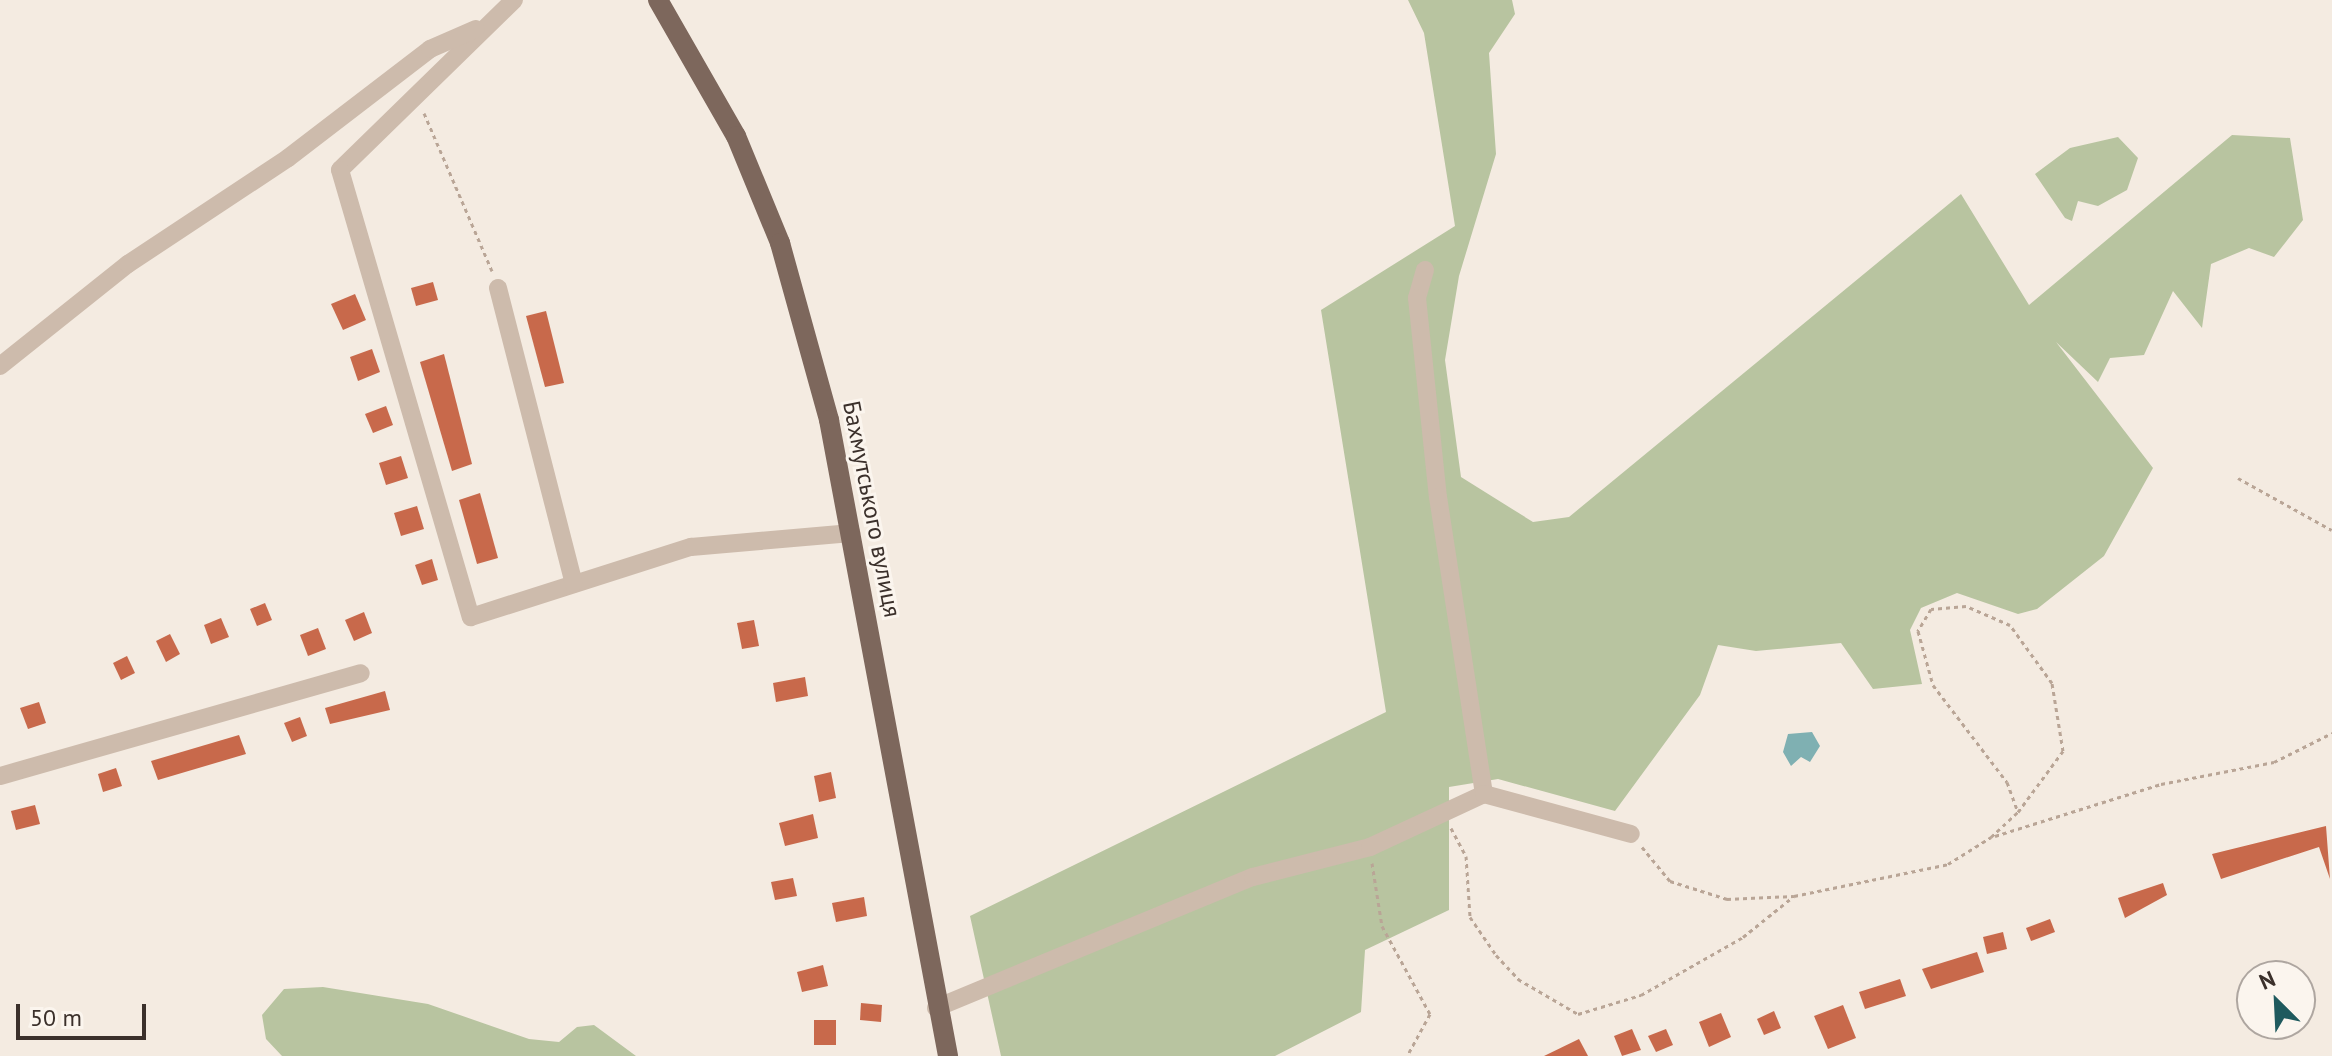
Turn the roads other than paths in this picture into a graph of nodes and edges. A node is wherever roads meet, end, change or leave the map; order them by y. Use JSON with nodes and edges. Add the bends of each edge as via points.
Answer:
{"nodes":[{"id":1,"x":514,"y":0,"type":"edge"},
{"id":2,"x":658,"y":0,"type":"edge"},
{"id":3,"x":482,"y":26,"type":"junction"},
{"id":4,"x":1425,"y":270,"type":"dead end"},
{"id":5,"x":498,"y":288,"type":"road end"},
{"id":6,"x":0,"y":366,"type":"edge"},
{"id":7,"x":851,"y":533,"type":"junction"},
{"id":8,"x":574,"y":583,"type":"junction"},
{"id":9,"x":361,"y":673,"type":"dead end"},
{"id":10,"x":0,"y":776,"type":"edge"},
{"id":11,"x":1484,"y":794,"type":"junction"},
{"id":12,"x":1631,"y":834,"type":"road end"},
{"id":13,"x":936,"y":1008,"type":"junction"},
{"id":14,"x":948,"y":1056,"type":"edge"}],
"edges":[{"from":1,"to":3,"type":"street"},
{"from":2,"to":7,"type":"main road","name":"Бахмутського вулиця","via":[[736,136],[780,243],[829,420]]},
{"from":3,"to":6,"type":"street","via":[[430,49],[288,158],[128,264]]},
{"from":3,"to":8,"type":"street","via":[[417,99],[340,170],[471,617]]},
{"from":4,"to":11,"type":"street","via":[[1417,298],[1438,497]]},
{"from":5,"to":8,"type":"street"},
{"from":7,"to":8,"type":"street","via":[[691,547]]},
{"from":7,"to":13,"type":"main road","name":"Бахмутського вулиця"},
{"from":9,"to":10,"type":"street"},
{"from":11,"to":12,"type":"street"},
{"from":11,"to":13,"type":"street","via":[[1370,847],[1253,877]]},
{"from":13,"to":14,"type":"main road","name":"Бахмутського вулиця"}]}
